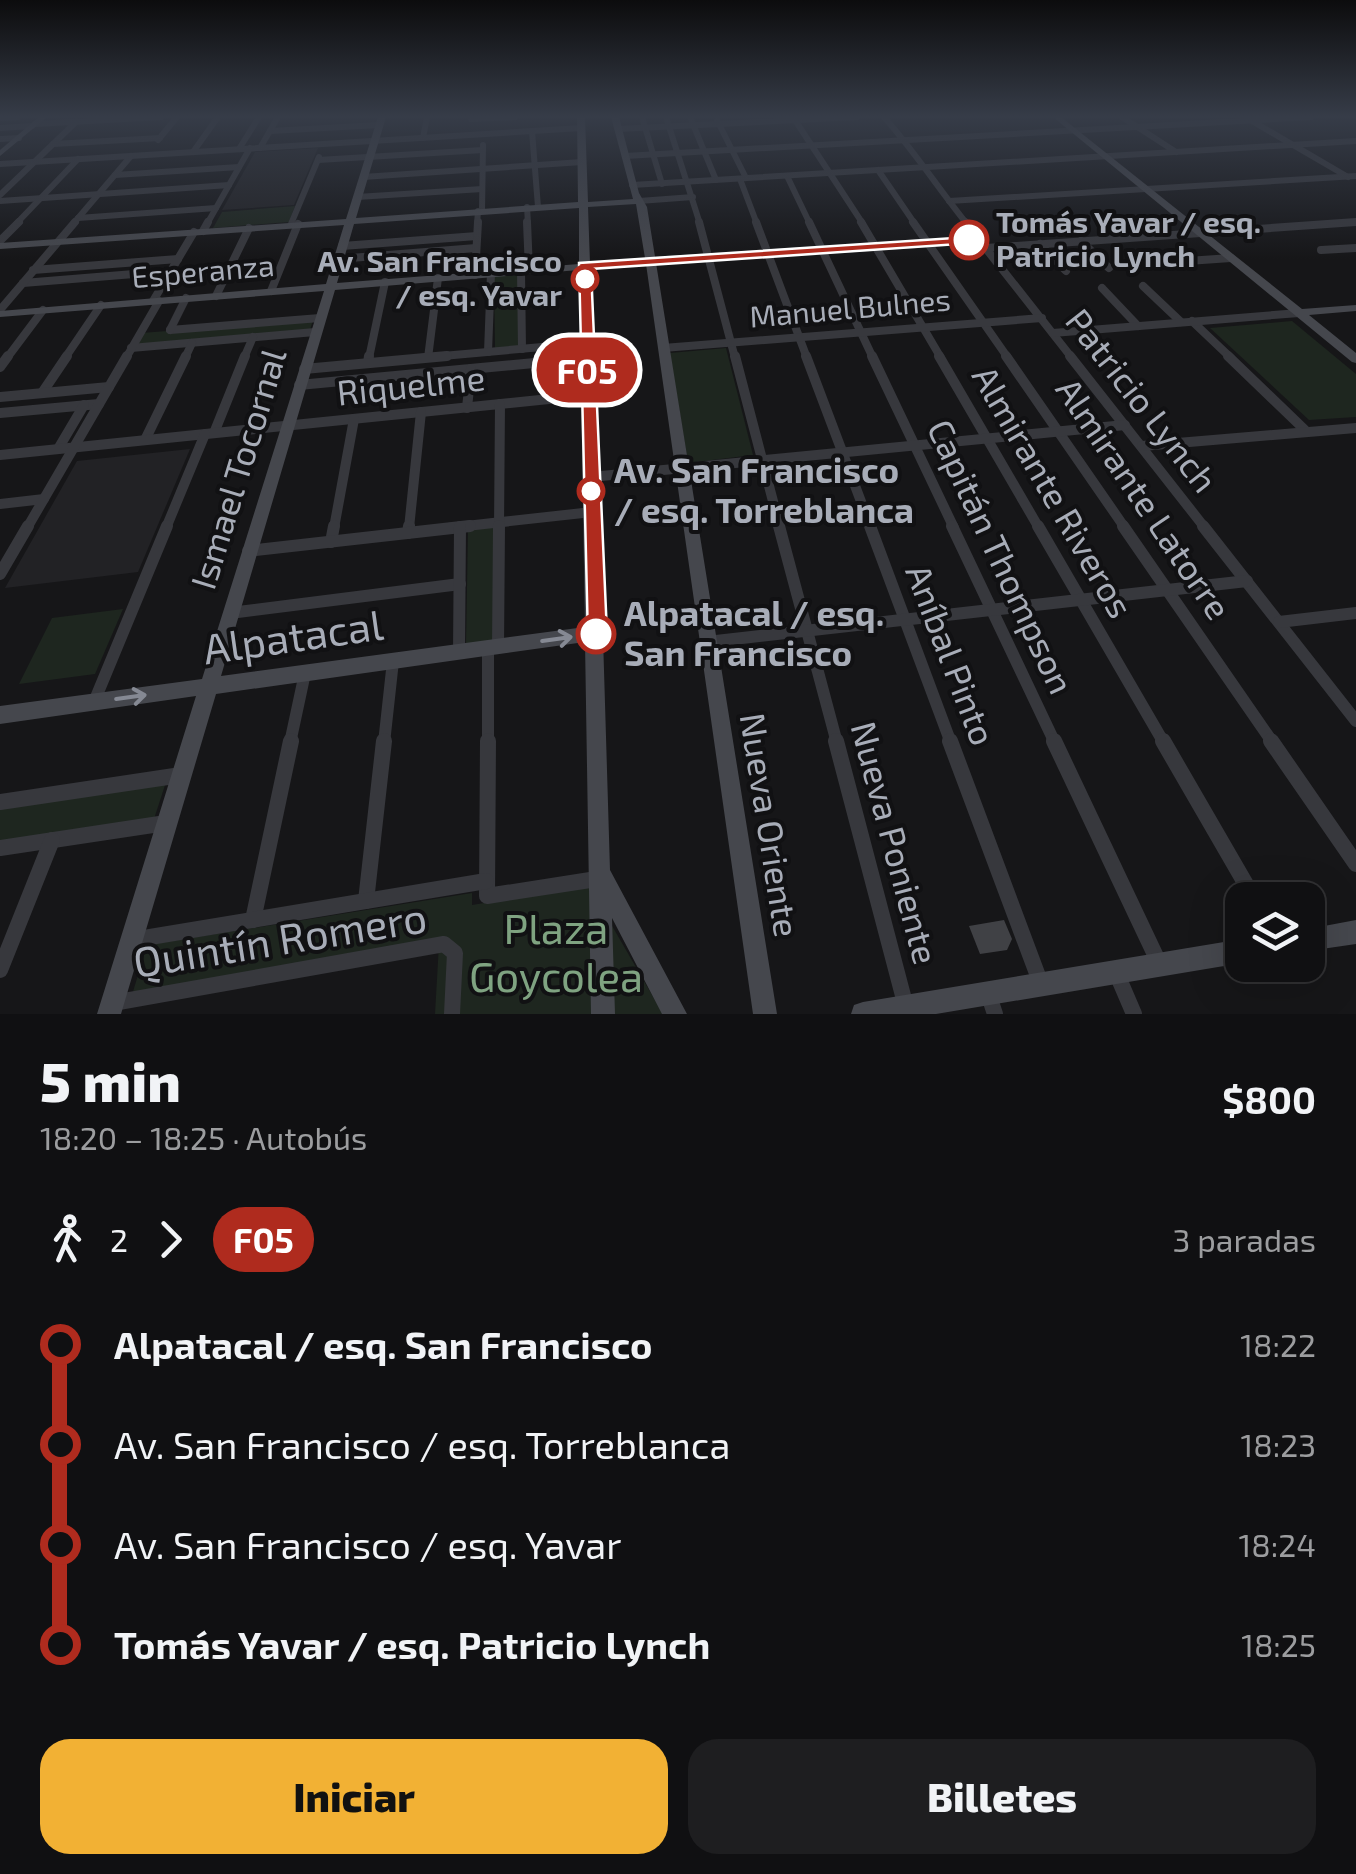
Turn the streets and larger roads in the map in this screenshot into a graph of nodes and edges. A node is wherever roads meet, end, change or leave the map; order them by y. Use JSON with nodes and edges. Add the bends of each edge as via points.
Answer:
{"nodes":[{"id":1,"x":33,"y":164,"type":"edge"},
{"id":2,"x":73,"y":164,"type":"edge"},
{"id":3,"x":120,"y":164,"type":"edge"},
{"id":4,"x":122,"y":164,"type":"edge"},
{"id":5,"x":316,"y":164,"type":"edge"},
{"id":6,"x":367,"y":164,"type":"edge"},
{"id":7,"x":483,"y":164,"type":"edge"},
{"id":8,"x":546,"y":164,"type":"edge"},
{"id":9,"x":582,"y":164,"type":"edge"},
{"id":10,"x":626,"y":164,"type":"edge"},
{"id":11,"x":657,"y":164,"type":"edge"},
{"id":12,"x":682,"y":164,"type":"edge"},
{"id":13,"x":709,"y":164,"type":"edge"},
{"id":14,"x":737,"y":164,"type":"edge"},
{"id":15,"x":826,"y":164,"type":"edge"},
{"id":16,"x":927,"y":164,"type":"edge"},
{"id":17,"x":972,"y":164,"type":"edge"},
{"id":18,"x":1115,"y":164,"type":"edge"},
{"id":19,"x":1329,"y":164,"type":"edge"},
{"id":20,"x":535,"y":165,"type":"junction"},
{"id":21,"x":240,"y":166,"type":"joint"},
{"id":22,"x":929,"y":167,"type":"junction"},
{"id":23,"x":483,"y":169,"type":"junction"},
{"id":24,"x":878,"y":170,"type":"junction"},
{"id":25,"x":832,"y":173,"type":"junction"},
{"id":26,"x":116,"y":174,"type":"junction"},
{"id":27,"x":786,"y":176,"type":"junction"},
{"id":28,"x":363,"y":177,"type":"junction"},
{"id":29,"x":1353,"y":178,"type":"edge"},
{"id":30,"x":743,"y":179,"type":"junction"},
{"id":31,"x":716,"y":180,"type":"junction"},
{"id":32,"x":689,"y":182,"type":"junction"},
{"id":33,"x":662,"y":184,"type":"junction"},
{"id":34,"x":229,"y":186,"type":"junction"},
{"id":35,"x":632,"y":186,"type":"junction"},
{"id":36,"x":482,"y":188,"type":"junction"},
{"id":37,"x":1146,"y":189,"type":"junction"},
{"id":38,"x":94,"y":195,"type":"junction"},
{"id":39,"x":693,"y":197,"type":"junction"},
{"id":40,"x":0,"y":198,"type":"edge"},
{"id":41,"x":41,"y":198,"type":"junction"},
{"id":42,"x":357,"y":198,"type":"junction"},
{"id":43,"x":639,"y":200,"type":"junction"},
{"id":44,"x":949,"y":202,"type":"junction"},
{"id":45,"x":584,"y":204,"type":"junction"},
{"id":46,"x":216,"y":207,"type":"junction"},
{"id":47,"x":532,"y":207,"type":"junction"},
{"id":48,"x":480,"y":211,"type":"junction"},
{"id":49,"x":79,"y":217,"type":"junction"},
{"id":50,"x":350,"y":220,"type":"junction"},
{"id":51,"x":1355,"y":223,"type":"edge"},
{"id":52,"x":295,"y":225,"type":"junction"},
{"id":53,"x":249,"y":228,"type":"junction"},
{"id":54,"x":198,"y":232,"type":"junction"},
{"id":55,"x":1200,"y":233,"type":"junction"},
{"id":56,"x":477,"y":236,"type":"junction"},
{"id":57,"x":52,"y":242,"type":"junction"},
{"id":58,"x":1082,"y":242,"type":"junction"},
{"id":59,"x":928,"y":243,"type":"junction"},
{"id":60,"x":0,"y":244,"type":"edge"},
{"id":61,"x":983,"y":244,"type":"junction"},
{"id":62,"x":1040,"y":244,"type":"junction"},
{"id":63,"x":342,"y":246,"type":"junction"},
{"id":64,"x":875,"y":247,"type":"junction"},
{"id":65,"x":476,"y":248,"type":"junction"},
{"id":66,"x":1356,"y":248,"type":"edge"},
{"id":67,"x":822,"y":250,"type":"junction"},
{"id":68,"x":1320,"y":250,"type":"dead end"},
{"id":69,"x":768,"y":254,"type":"junction"},
{"id":70,"x":338,"y":258,"type":"junction"},
{"id":71,"x":708,"y":258,"type":"junction"},
{"id":72,"x":1231,"y":258,"type":"junction"},
{"id":73,"x":178,"y":259,"type":"junction"},
{"id":74,"x":650,"y":262,"type":"junction"},
{"id":75,"x":1129,"y":264,"type":"dead end"},
{"id":76,"x":584,"y":266,"type":"junction"},
{"id":77,"x":1109,"y":268,"type":"dead end"},
{"id":78,"x":33,"y":270,"type":"junction"},
{"id":79,"x":170,"y":271,"type":"junction"},
{"id":80,"x":525,"y":271,"type":"junction"},
{"id":81,"x":1066,"y":271,"type":"dead end"},
{"id":82,"x":491,"y":273,"type":"junction"},
{"id":83,"x":475,"y":275,"type":"junction"},
{"id":84,"x":438,"y":278,"type":"junction"},
{"id":85,"x":385,"y":282,"type":"junction"},
{"id":86,"x":23,"y":283,"type":"junction"},
{"id":87,"x":1143,"y":286,"type":"dead end"},
{"id":88,"x":329,"y":287,"type":"junction"},
{"id":89,"x":1102,"y":288,"type":"dead end"},
{"id":90,"x":272,"y":292,"type":"junction"},
{"id":91,"x":216,"y":296,"type":"junction"},
{"id":92,"x":0,"y":298,"type":"edge"},
{"id":93,"x":186,"y":298,"type":"junction"},
{"id":94,"x":156,"y":301,"type":"junction"},
{"id":95,"x":102,"y":306,"type":"junction"},
{"id":96,"x":1356,"y":308,"type":"edge"},
{"id":97,"x":43,"y":310,"type":"junction"},
{"id":98,"x":0,"y":312,"type":"edge"},
{"id":99,"x":1299,"y":312,"type":"junction"},
{"id":100,"x":1042,"y":318,"type":"junction"},
{"id":101,"x":1186,"y":322,"type":"junction"},
{"id":102,"x":983,"y":323,"type":"junction"},
{"id":103,"x":318,"y":325,"type":"junction"},
{"id":104,"x":1138,"y":326,"type":"junction"},
{"id":105,"x":922,"y":328,"type":"junction"},
{"id":106,"x":861,"y":332,"type":"junction"},
{"id":107,"x":1053,"y":333,"type":"junction"},
{"id":108,"x":253,"y":338,"type":"junction"},
{"id":109,"x":800,"y":338,"type":"junction"},
{"id":110,"x":192,"y":343,"type":"junction"},
{"id":111,"x":731,"y":344,"type":"junction"},
{"id":112,"x":131,"y":348,"type":"junction"},
{"id":113,"x":663,"y":348,"type":"junction"},
{"id":114,"x":522,"y":349,"type":"junction"},
{"id":115,"x":587,"y":350,"type":"junction"},
{"id":116,"x":488,"y":352,"type":"junction"},
{"id":117,"x":428,"y":358,"type":"junction"},
{"id":118,"x":1356,"y":359,"type":"edge"},
{"id":119,"x":368,"y":363,"type":"junction"},
{"id":120,"x":0,"y":367,"type":"edge"},
{"id":121,"x":304,"y":369,"type":"junction"},
{"id":122,"x":470,"y":369,"type":"junction"},
{"id":123,"x":299,"y":385,"type":"junction"},
{"id":124,"x":109,"y":387,"type":"junction"},
{"id":125,"x":42,"y":393,"type":"junction"},
{"id":126,"x":588,"y":395,"type":"junction"},
{"id":127,"x":0,"y":397,"type":"edge"},
{"id":128,"x":99,"y":404,"type":"junction"},
{"id":129,"x":500,"y":404,"type":"junction"},
{"id":130,"x":84,"y":405,"type":"junction"},
{"id":131,"x":467,"y":408,"type":"junction"},
{"id":132,"x":421,"y":412,"type":"junction"},
{"id":133,"x":0,"y":413,"type":"edge"},
{"id":134,"x":354,"y":419,"type":"junction"},
{"id":135,"x":287,"y":426,"type":"junction"},
{"id":136,"x":1125,"y":426,"type":"junction"},
{"id":137,"x":1356,"y":428,"type":"edge"},
{"id":138,"x":1058,"y":432,"type":"junction"},
{"id":139,"x":1306,"y":432,"type":"junction"},
{"id":140,"x":210,"y":434,"type":"junction"},
{"id":141,"x":987,"y":439,"type":"junction"},
{"id":142,"x":145,"y":440,"type":"junction"},
{"id":143,"x":914,"y":446,"type":"junction"},
{"id":144,"x":1142,"y":446,"type":"junction"},
{"id":145,"x":74,"y":447,"type":"junction"},
{"id":146,"x":58,"y":449,"type":"junction"},
{"id":147,"x":843,"y":453,"type":"junction"},
{"id":148,"x":0,"y":455,"type":"edge"},
{"id":149,"x":762,"y":461,"type":"junction"},
{"id":150,"x":680,"y":468,"type":"junction"},
{"id":151,"x":591,"y":477,"type":"junction"},
{"id":152,"x":44,"y":499,"type":"junction"},
{"id":153,"x":0,"y":504,"type":"edge"},
{"id":154,"x":592,"y":512,"type":"junction"},
{"id":155,"x":500,"y":522,"type":"junction"},
{"id":156,"x":460,"y":527,"type":"junction"},
{"id":157,"x":408,"y":533,"type":"junction"},
{"id":158,"x":331,"y":542,"type":"junction"},
{"id":159,"x":248,"y":551,"type":"junction"},
{"id":160,"x":2,"y":568,"type":"edge"},
{"id":161,"x":1247,"y":581,"type":"junction"},
{"id":162,"x":460,"y":584,"type":"junction"},
{"id":163,"x":1166,"y":590,"type":"junction"},
{"id":164,"x":1081,"y":600,"type":"junction"},
{"id":165,"x":992,"y":610,"type":"junction"},
{"id":166,"x":230,"y":613,"type":"junction"},
{"id":167,"x":1356,"y":613,"type":"edge"},
{"id":168,"x":905,"y":620,"type":"junction"},
{"id":169,"x":1279,"y":622,"type":"junction"},
{"id":170,"x":807,"y":631,"type":"junction"},
{"id":171,"x":596,"y":634,"type":"junction"},
{"id":172,"x":708,"y":642,"type":"junction"},
{"id":173,"x":493,"y":647,"type":"junction"},
{"id":174,"x":459,"y":652,"type":"junction"},
{"id":175,"x":393,"y":661,"type":"junction"},
{"id":176,"x":305,"y":673,"type":"junction"},
{"id":177,"x":207,"y":687,"type":"junction"},
{"id":178,"x":94,"y":702,"type":"junction"},
{"id":179,"x":0,"y":715,"type":"edge"},
{"id":180,"x":1356,"y":720,"type":"edge"},
{"id":181,"x":181,"y":775,"type":"junction"},
{"id":182,"x":0,"y":802,"type":"edge"},
{"id":183,"x":166,"y":822,"type":"junction"},
{"id":184,"x":52,"y":840,"type":"junction"},
{"id":185,"x":0,"y":848,"type":"edge"},
{"id":186,"x":1356,"y":864,"type":"edge"},
{"id":187,"x":603,"y":878,"type":"junction"},
{"id":188,"x":1245,"y":882,"type":"edge"},
{"id":189,"x":486,"y":889,"type":"junction"},
{"id":190,"x":366,"y":901,"type":"junction"},
{"id":191,"x":252,"y":920,"type":"junction"},
{"id":192,"x":1356,"y":932,"type":"edge"},
{"id":193,"x":1325,"y":937,"type":"edge"},
{"id":194,"x":132,"y":940,"type":"junction"},
{"id":195,"x":1225,"y":954,"type":"edge"},
{"id":196,"x":1160,"y":965,"type":"junction"},
{"id":197,"x":0,"y":970,"type":"edge"},
{"id":198,"x":1116,"y":972,"type":"junction"},
{"id":199,"x":1042,"y":984,"type":"junction"},
{"id":200,"x":991,"y":1004,"type":"edge"},
{"id":201,"x":906,"y":1007,"type":"junction"},
{"id":202,"x":111,"y":1008,"type":"edge"},
{"id":203,"x":452,"y":1014,"type":"edge"},
{"id":204,"x":604,"y":1014,"type":"edge"},
{"id":205,"x":675,"y":1014,"type":"edge"},
{"id":206,"x":765,"y":1014,"type":"edge"},
{"id":207,"x":863,"y":1014,"type":"edge"},
{"id":208,"x":1134,"y":1014,"type":"edge"}],
"edges":[{"from":1,"to":40,"type":"street"},
{"from":2,"to":41,"type":"street"},
{"from":3,"to":38,"type":"street"},
{"from":4,"to":26,"type":"street"},
{"from":5,"to":52,"type":"street"},
{"from":6,"to":28,"type":"street","name":"Ismael Tocornal"},
{"from":7,"to":23,"type":"street"},
{"from":8,"to":20,"type":"street"},
{"from":9,"to":45,"type":"street"},
{"from":10,"to":35,"type":"street","name":"Nueva Oriente"},
{"from":11,"to":33,"type":"street"},
{"from":12,"to":32,"type":"street","name":"Nueva Poniente"},
{"from":13,"to":31,"type":"street"},
{"from":14,"to":30,"type":"street","name":"Aníbal Pinto"},
{"from":15,"to":25,"type":"street","name":"Almirante Riveros"},
{"from":16,"to":22,"type":"street","name":"Patricio Lynch"},
{"from":17,"to":22,"type":"street"},
{"from":18,"to":37,"type":"street"},
{"from":19,"to":29,"type":"street"},
{"from":20,"to":23,"type":"street"},
{"from":20,"to":47,"type":"street"},
{"from":21,"to":26,"type":"street"},
{"from":21,"to":34,"type":"street"},
{"from":22,"to":24,"type":"street"},
{"from":22,"to":44,"type":"street","name":"Patricio Lynch"},
{"from":23,"to":28,"type":"street"},
{"from":23,"to":36,"type":"street"},
{"from":24,"to":25,"type":"street"},
{"from":24,"to":59,"type":"street","name":"Almirante Latorre"},
{"from":25,"to":27,"type":"street"},
{"from":25,"to":64,"type":"street","name":"Almirante Riveros"},
{"from":26,"to":38,"type":"street"},
{"from":27,"to":30,"type":"street"},
{"from":27,"to":67,"type":"street","name":"Capitán Thompson"},
{"from":28,"to":42,"type":"street","name":"Ismael Tocornal"},
{"from":29,"to":37,"type":"street"},
{"from":30,"to":31,"type":"street"},
{"from":30,"to":69,"type":"street","name":"Aníbal Pinto"},
{"from":31,"to":32,"type":"street"},
{"from":32,"to":33,"type":"street"},
{"from":32,"to":39,"type":"street","name":"Nueva Poniente"},
{"from":33,"to":35,"type":"street"},
{"from":34,"to":38,"type":"street"},
{"from":34,"to":46,"type":"street"},
{"from":35,"to":43,"type":"street","name":"Nueva Oriente"},
{"from":36,"to":42,"type":"street"},
{"from":36,"to":48,"type":"street"},
{"from":37,"to":44,"type":"street"},
{"from":37,"to":55,"type":"street"},
{"from":38,"to":41,"type":"street"},
{"from":38,"to":49,"type":"street"},
{"from":38,"to":57,"type":"street"},
{"from":39,"to":43,"type":"street"},
{"from":39,"to":71,"type":"street","name":"Nueva Poniente"},
{"from":40,"to":41,"type":"street"},
{"from":41,"to":60,"type":"street"},
{"from":42,"to":50,"type":"street","name":"Ismael Tocornal"},
{"from":43,"to":45,"type":"street"},
{"from":43,"to":74,"type":"street","name":"Nueva Oriente"},
{"from":44,"to":61,"type":"street","name":"Patricio Lynch"},
{"from":45,"to":47,"type":"street"},
{"from":45,"to":76,"type":"street"},
{"from":46,"to":49,"type":"street"},
{"from":46,"to":54,"type":"street"},
{"from":47,"to":48,"type":"street"},
{"from":47,"to":80,"type":"street"},
{"from":48,"to":50,"type":"street"},
{"from":48,"to":56,"type":"street"},
{"from":49,"to":57,"type":"street"},
{"from":50,"to":52,"type":"street"},
{"from":50,"to":63,"type":"street","name":"Ismael Tocornal"},
{"from":51,"to":55,"type":"street"},
{"from":52,"to":53,"type":"street"},
{"from":52,"to":90,"type":"street"},
{"from":53,"to":54,"type":"street"},
{"from":53,"to":91,"type":"street"},
{"from":54,"to":57,"type":"street"},
{"from":54,"to":73,"type":"street"},
{"from":55,"to":58,"type":"street"},
{"from":55,"to":72,"type":"street"},
{"from":56,"to":63,"type":"street"},
{"from":56,"to":65,"type":"street"},
{"from":57,"to":60,"type":"street"},
{"from":57,"to":78,"type":"street"},
{"from":57,"to":92,"type":"street"},
{"from":58,"to":62,"type":"street"},
{"from":58,"to":77,"type":"street"},
{"from":59,"to":61,"type":"street"},
{"from":59,"to":64,"type":"street"},
{"from":59,"to":102,"type":"street","name":"Almirante Latorre"},
{"from":61,"to":62,"type":"street"},
{"from":61,"to":100,"type":"street","name":"Patricio Lynch"},
{"from":62,"to":81,"type":"street"},
{"from":63,"to":70,"type":"street","name":"Ismael Tocornal"},
{"from":64,"to":67,"type":"street"},
{"from":64,"to":105,"type":"street","name":"Almirante Riveros"},
{"from":65,"to":70,"type":"street"},
{"from":65,"to":83,"type":"street"},
{"from":66,"to":68,"type":"street"},
{"from":67,"to":69,"type":"street"},
{"from":67,"to":106,"type":"street","name":"Capitán Thompson"},
{"from":69,"to":71,"type":"street"},
{"from":69,"to":109,"type":"street","name":"Aníbal Pinto"},
{"from":70,"to":88,"type":"street","name":"Ismael Tocornal"},
{"from":71,"to":74,"type":"street"},
{"from":71,"to":111,"type":"street","name":"Nueva Poniente"},
{"from":72,"to":75,"type":"street"},
{"from":72,"to":99,"type":"street"},
{"from":73,"to":78,"type":"street"},
{"from":73,"to":79,"type":"street"},
{"from":74,"to":76,"type":"street","name":"Esperanza"},
{"from":74,"to":113,"type":"street","name":"Nueva Oriente"},
{"from":76,"to":80,"type":"street","name":"Esperanza"},
{"from":76,"to":115,"type":"street"},
{"from":78,"to":86,"type":"street"},
{"from":79,"to":86,"type":"street"},
{"from":79,"to":94,"type":"street"},
{"from":80,"to":82,"type":"street","name":"Esperanza"},
{"from":80,"to":114,"type":"street"},
{"from":82,"to":83,"type":"street","name":"Esperanza"},
{"from":82,"to":116,"type":"street"},
{"from":83,"to":84,"type":"street","name":"Esperanza"},
{"from":84,"to":85,"type":"street","name":"Esperanza"},
{"from":84,"to":117,"type":"street"},
{"from":85,"to":88,"type":"street","name":"Esperanza"},
{"from":85,"to":119,"type":"street"},
{"from":86,"to":98,"type":"street"},
{"from":87,"to":101,"type":"street"},
{"from":88,"to":90,"type":"street","name":"Esperanza"},
{"from":88,"to":103,"type":"street","name":"Ismael Tocornal"},
{"from":89,"to":104,"type":"street"},
{"from":90,"to":91,"type":"street","name":"Esperanza"},
{"from":91,"to":93,"type":"street","name":"Esperanza"},
{"from":93,"to":94,"type":"street","name":"Esperanza"},
{"from":93,"to":103,"type":"street","via":[[170,330]]},
{"from":94,"to":95,"type":"street","name":"Esperanza"},
{"from":94,"to":112,"type":"street"},
{"from":95,"to":97,"type":"street","name":"Esperanza"},
{"from":95,"to":125,"type":"street"},
{"from":96,"to":99,"type":"street"},
{"from":97,"to":98,"type":"street","name":"Esperanza"},
{"from":97,"to":120,"type":"street"},
{"from":99,"to":101,"type":"street"},
{"from":99,"to":118,"type":"street"},
{"from":100,"to":102,"type":"street","name":"Manuel Bulnes"},
{"from":100,"to":107,"type":"street","name":"Patricio Lynch"},
{"from":101,"to":104,"type":"street"},
{"from":101,"to":139,"type":"street"},
{"from":102,"to":105,"type":"street","name":"Manuel Bulnes"},
{"from":102,"to":138,"type":"street","name":"Almirante Latorre"},
{"from":103,"to":108,"type":"street"},
{"from":103,"to":121,"type":"street","name":"Ismael Tocornal"},
{"from":104,"to":107,"type":"street"},
{"from":105,"to":106,"type":"street","name":"Manuel Bulnes"},
{"from":105,"to":141,"type":"street","name":"Almirante Riveros"},
{"from":106,"to":109,"type":"street","name":"Manuel Bulnes"},
{"from":106,"to":143,"type":"street","name":"Capitán Thompson"},
{"from":107,"to":136,"type":"street","name":"Patricio Lynch"},
{"from":108,"to":110,"type":"street"},
{"from":108,"to":140,"type":"street"},
{"from":109,"to":111,"type":"street","name":"Manuel Bulnes"},
{"from":109,"to":147,"type":"street","name":"Aníbal Pinto"},
{"from":110,"to":112,"type":"street"},
{"from":110,"to":142,"type":"street"},
{"from":111,"to":113,"type":"street","name":"Manuel Bulnes"},
{"from":111,"to":149,"type":"street","name":"Nueva Poniente"},
{"from":112,"to":124,"type":"street"},
{"from":113,"to":150,"type":"street","name":"Nueva Oriente"},
{"from":114,"to":115,"type":"street"},
{"from":114,"to":116,"type":"street"},
{"from":115,"to":122,"type":"street"},
{"from":115,"to":126,"type":"street"},
{"from":116,"to":117,"type":"street"},
{"from":117,"to":119,"type":"street"},
{"from":119,"to":121,"type":"street"},
{"from":121,"to":123,"type":"street","name":"Ismael Tocornal"},
{"from":122,"to":123,"type":"street"},
{"from":122,"to":131,"type":"street"},
{"from":123,"to":135,"type":"street","name":"Ismael Tocornal"},
{"from":124,"to":125,"type":"street"},
{"from":124,"to":128,"type":"street"},
{"from":125,"to":127,"type":"street"},
{"from":126,"to":129,"type":"street","name":"Riquelme"},
{"from":126,"to":151,"type":"street"},
{"from":128,"to":130,"type":"street"},
{"from":128,"to":145,"type":"street"},
{"from":129,"to":131,"type":"street","name":"Riquelme"},
{"from":129,"to":155,"type":"street"},
{"from":130,"to":133,"type":"street"},
{"from":130,"to":146,"type":"street"},
{"from":131,"to":132,"type":"street","name":"Riquelme"},
{"from":132,"to":134,"type":"street","name":"Riquelme"},
{"from":132,"to":157,"type":"street"},
{"from":134,"to":135,"type":"street","name":"Riquelme"},
{"from":134,"to":158,"type":"street"},
{"from":135,"to":140,"type":"street","name":"Riquelme"},
{"from":135,"to":159,"type":"street","name":"Ismael Tocornal"},
{"from":136,"to":138,"type":"street"},
{"from":136,"to":144,"type":"street","name":"Patricio Lynch"},
{"from":137,"to":139,"type":"street"},
{"from":138,"to":141,"type":"street"},
{"from":138,"to":163,"type":"street","name":"Almirante Latorre"},
{"from":139,"to":144,"type":"street"},
{"from":140,"to":142,"type":"street","name":"Riquelme"},
{"from":140,"to":178,"type":"street"},
{"from":141,"to":143,"type":"street"},
{"from":141,"to":164,"type":"street","name":"Almirante Riveros"},
{"from":142,"to":145,"type":"street","name":"Riquelme"},
{"from":143,"to":147,"type":"street"},
{"from":143,"to":165,"type":"street","name":"Capitán Thompson"},
{"from":144,"to":161,"type":"street","name":"Patricio Lynch"},
{"from":145,"to":146,"type":"street","name":"Riquelme"},
{"from":145,"to":152,"type":"street"},
{"from":146,"to":148,"type":"street","name":"Riquelme"},
{"from":147,"to":149,"type":"street"},
{"from":147,"to":168,"type":"street","name":"Aníbal Pinto"},
{"from":149,"to":150,"type":"street"},
{"from":149,"to":170,"type":"street","name":"Nueva Poniente"},
{"from":150,"to":151,"type":"street"},
{"from":150,"to":172,"type":"street","name":"Nueva Oriente"},
{"from":151,"to":154,"type":"street"},
{"from":152,"to":153,"type":"street"},
{"from":152,"to":160,"type":"street"},
{"from":154,"to":155,"type":"street"},
{"from":154,"to":171,"type":"street"},
{"from":155,"to":156,"type":"street"},
{"from":155,"to":173,"type":"street"},
{"from":156,"to":157,"type":"street"},
{"from":156,"to":162,"type":"street"},
{"from":157,"to":158,"type":"street"},
{"from":158,"to":159,"type":"street"},
{"from":159,"to":166,"type":"street","name":"Ismael Tocornal"},
{"from":161,"to":163,"type":"street"},
{"from":161,"to":169,"type":"street","name":"Patricio Lynch"},
{"from":162,"to":166,"type":"street"},
{"from":162,"to":174,"type":"street"},
{"from":163,"to":164,"type":"street"},
{"from":163,"to":186,"type":"street","name":"Almirante Latorre"},
{"from":164,"to":165,"type":"street"},
{"from":164,"to":188,"type":"street","name":"Almirante Riveros"},
{"from":165,"to":168,"type":"street"},
{"from":165,"to":196,"type":"street","name":"Capitán Thompson"},
{"from":166,"to":177,"type":"street","name":"Ismael Tocornal"},
{"from":167,"to":169,"type":"street"},
{"from":168,"to":170,"type":"street"},
{"from":168,"to":199,"type":"street","name":"Aníbal Pinto"},
{"from":169,"to":180,"type":"street","name":"Patricio Lynch"},
{"from":170,"to":172,"type":"street"},
{"from":170,"to":201,"type":"street","name":"Nueva Poniente"},
{"from":173,"to":171,"type":"street","name":"Alpatacal","one_way":true},
{"from":171,"to":187,"type":"street"},
{"from":172,"to":206,"type":"street","name":"Nueva Oriente"},
{"from":173,"to":174,"type":"street","name":"Alpatacal"},
{"from":173,"to":189,"type":"street"},
{"from":174,"to":175,"type":"street","name":"Alpatacal"},
{"from":175,"to":176,"type":"street","name":"Alpatacal"},
{"from":175,"to":190,"type":"street"},
{"from":176,"to":177,"type":"street","name":"Alpatacal"},
{"from":176,"to":191,"type":"street"},
{"from":178,"to":177,"type":"street","name":"Alpatacal","one_way":true},
{"from":177,"to":181,"type":"street","name":"Ismael Tocornal"},
{"from":178,"to":179,"type":"street","name":"Alpatacal"},
{"from":181,"to":182,"type":"street"},
{"from":181,"to":183,"type":"street","name":"Ismael Tocornal"},
{"from":183,"to":184,"type":"street"},
{"from":183,"to":194,"type":"street","name":"Ismael Tocornal"},
{"from":184,"to":185,"type":"street"},
{"from":184,"to":197,"type":"street"},
{"from":187,"to":189,"type":"street","name":"Quintín Romero"},
{"from":187,"to":204,"type":"street"},
{"from":187,"to":205,"type":"street"},
{"from":189,"to":190,"type":"street","name":"Quintín Romero"},
{"from":190,"to":191,"type":"street","name":"Quintín Romero"},
{"from":191,"to":194,"type":"street","name":"Quintín Romero"},
{"from":192,"to":193,"type":"street"},
{"from":194,"to":202,"type":"street","name":"Ismael Tocornal"},
{"from":195,"to":196,"type":"street"},
{"from":196,"to":198,"type":"street"},
{"from":198,"to":199,"type":"street"},
{"from":198,"to":208,"type":"street"},
{"from":199,"to":200,"type":"street"},
{"from":200,"to":201,"type":"street"},
{"from":201,"to":207,"type":"street"},
{"from":202,"to":203,"type":"street","name":"Quintín Romero","via":[[444,944],[455,953]]}]}
